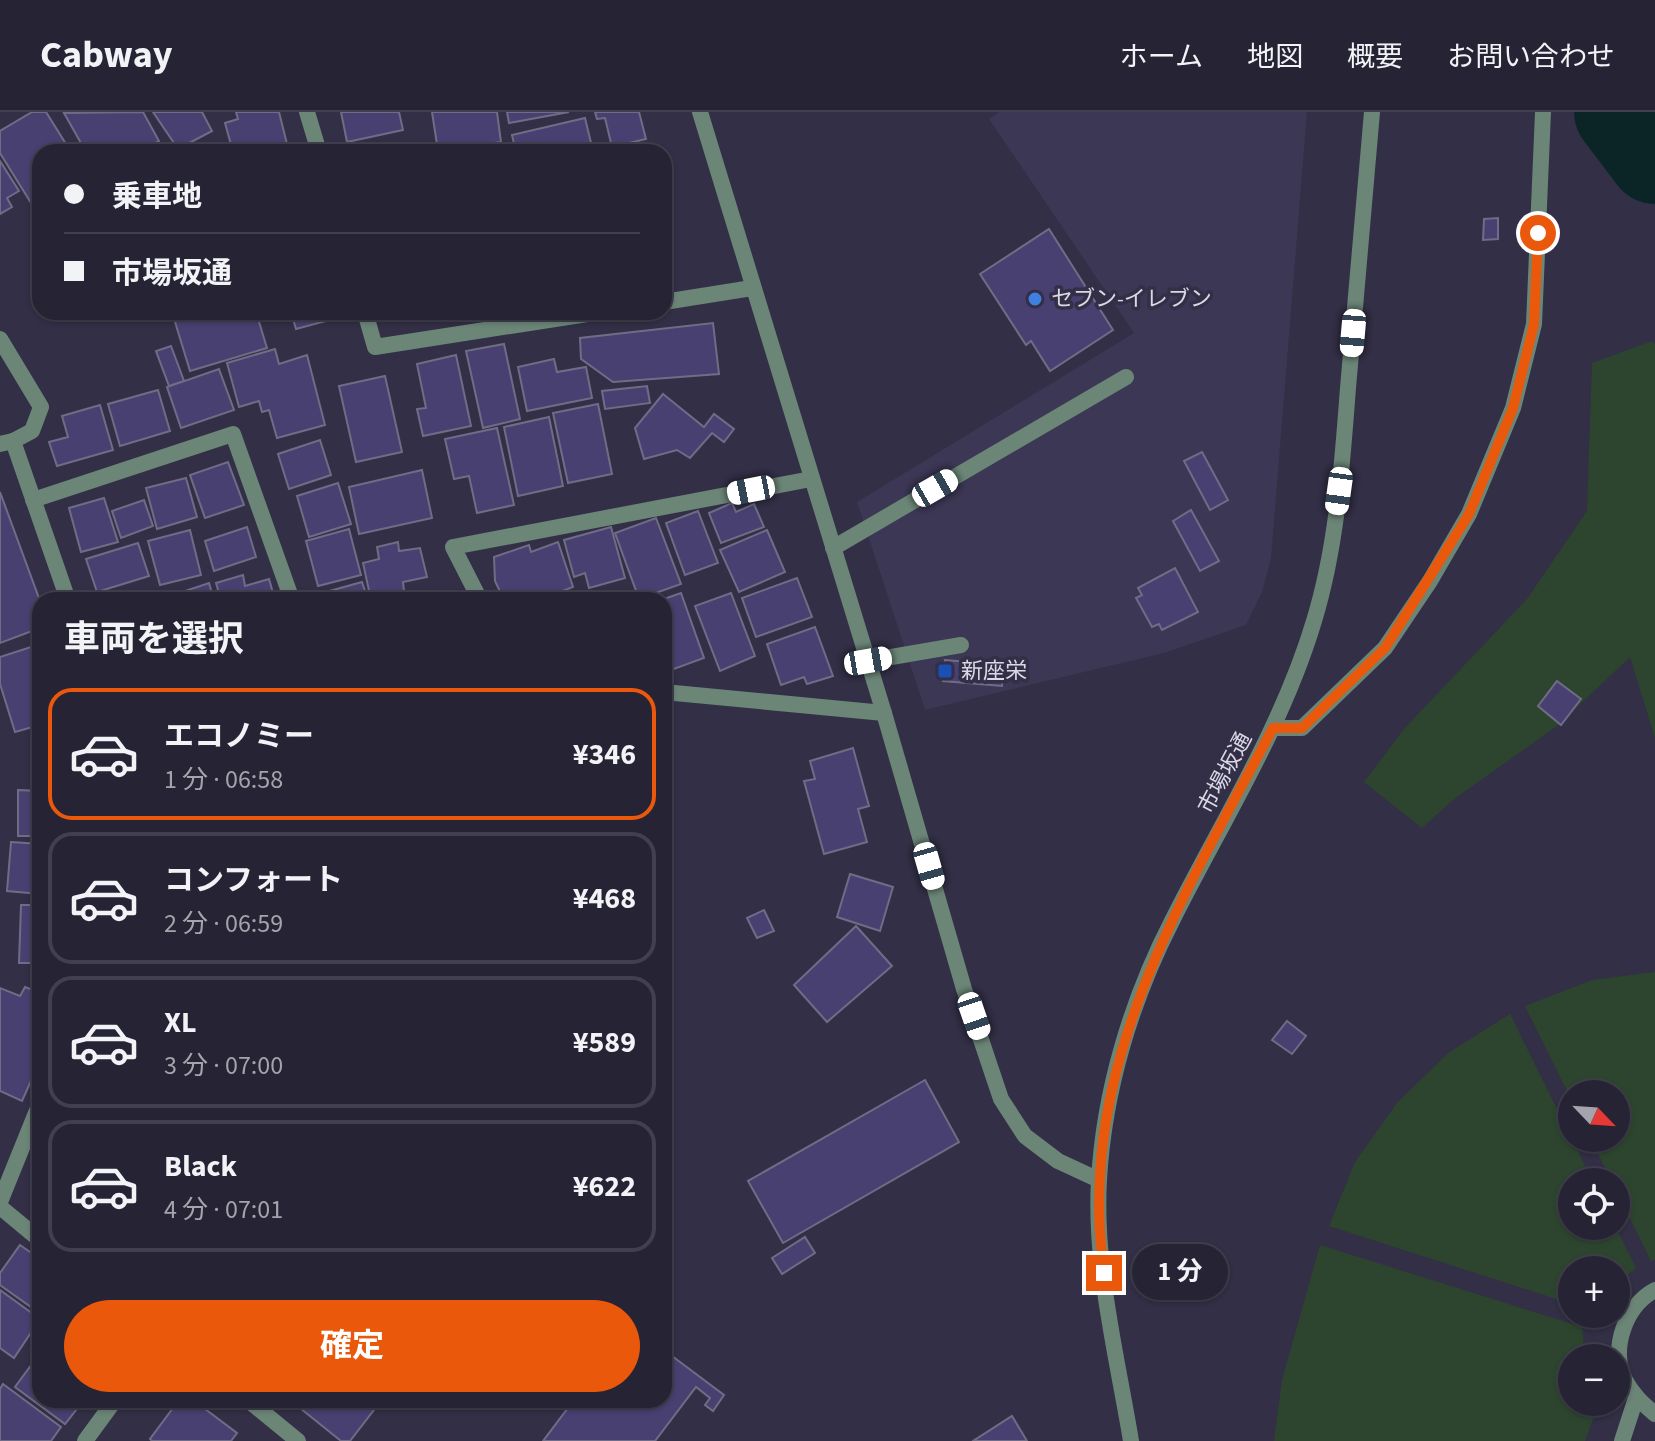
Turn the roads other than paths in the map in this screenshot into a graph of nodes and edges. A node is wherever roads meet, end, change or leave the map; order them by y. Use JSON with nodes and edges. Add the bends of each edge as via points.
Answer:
{"nodes":[{"id":1,"x":307,"y":112,"type":"edge"},
{"id":2,"x":700,"y":112,"type":"edge"},
{"id":3,"x":1372,"y":112,"type":"edge"},
{"id":4,"x":1543,"y":112,"type":"edge"},
{"id":5,"x":317,"y":144,"type":"edge"},
{"id":6,"x":752,"y":288,"type":"junction"},
{"id":7,"x":672,"y":301,"type":"edge"},
{"id":8,"x":367,"y":320,"type":"edge"},
{"id":9,"x":549,"y":320,"type":"edge"},
{"id":10,"x":0,"y":339,"type":"edge"},
{"id":11,"x":1126,"y":377,"type":"dead end"},
{"id":12,"x":7,"y":443,"type":"edge"},
{"id":13,"x":811,"y":479,"type":"junction"},
{"id":14,"x":33,"y":500,"type":"junction"},
{"id":15,"x":833,"y":548,"type":"junction"},
{"id":16,"x":65,"y":592,"type":"edge"},
{"id":17,"x":289,"y":592,"type":"edge"},
{"id":18,"x":476,"y":592,"type":"edge"},
{"id":19,"x":961,"y":645,"type":"dead end"},
{"id":20,"x":868,"y":661,"type":"junction"},
{"id":21,"x":672,"y":693,"type":"edge"},
{"id":22,"x":884,"y":713,"type":"junction"},
{"id":23,"x":1273,"y":728,"type":"junction"},
{"id":24,"x":32,"y":1123,"type":"edge"},
{"id":25,"x":1099,"y":1180,"type":"junction"},
{"id":26,"x":0,"y":1205,"type":"edge"},
{"id":27,"x":32,"y":1233,"type":"edge"},
{"id":28,"x":1655,"y":1290,"type":"edge"},
{"id":29,"x":1636,"y":1398,"type":"junction"},
{"id":30,"x":109,"y":1408,"type":"edge"},
{"id":31,"x":258,"y":1408,"type":"edge"},
{"id":32,"x":1655,"y":1414,"type":"edge"},
{"id":33,"x":85,"y":1441,"type":"edge"},
{"id":34,"x":298,"y":1441,"type":"edge"},
{"id":35,"x":1131,"y":1441,"type":"edge"},
{"id":36,"x":1622,"y":1441,"type":"edge"}],
"edges":[{"from":1,"to":5,"type":"street"},
{"from":2,"to":6,"type":"street"},
{"from":3,"to":23,"type":"street","name":"市場坂通","via":[[1330,557],[1314,622]]},
{"from":4,"to":23,"type":"street","via":[[1534,324],[1513,408],[1469,514],[1385,648],[1302,728]]},
{"from":6,"to":7,"type":"street"},
{"from":6,"to":13,"type":"street"},
{"from":8,"to":9,"type":"street","via":[[375,347]]},
{"from":10,"to":12,"type":"street","via":[[41,407],[32,431]]},
{"from":11,"to":15,"type":"street"},
{"from":12,"to":14,"type":"street"},
{"from":13,"to":15,"type":"street"},
{"from":13,"to":18,"type":"street","via":[[453,547]]},
{"from":14,"to":16,"type":"street"},
{"from":14,"to":17,"type":"street","via":[[233,434]]},
{"from":15,"to":20,"type":"street"},
{"from":19,"to":20,"type":"street"},
{"from":20,"to":22,"type":"street"},
{"from":21,"to":22,"type":"street"},
{"from":22,"to":25,"type":"street","via":[[1001,1099],[1025,1136],[1058,1161]]},
{"from":23,"to":25,"type":"street","name":"市場坂通","via":[[1139,994],[1111,1086]]},
{"from":24,"to":26,"type":"street"},
{"from":25,"to":35,"type":"street","name":"市場坂通","via":[[1101,1251]]},
{"from":26,"to":27,"type":"street"},
{"from":28,"to":29,"type":"street","via":[[1632,1310],[1622,1331],[1619,1354]]},
{"from":29,"to":32,"type":"street"},
{"from":29,"to":36,"type":"street"},
{"from":30,"to":33,"type":"street"},
{"from":31,"to":34,"type":"street"}]}
